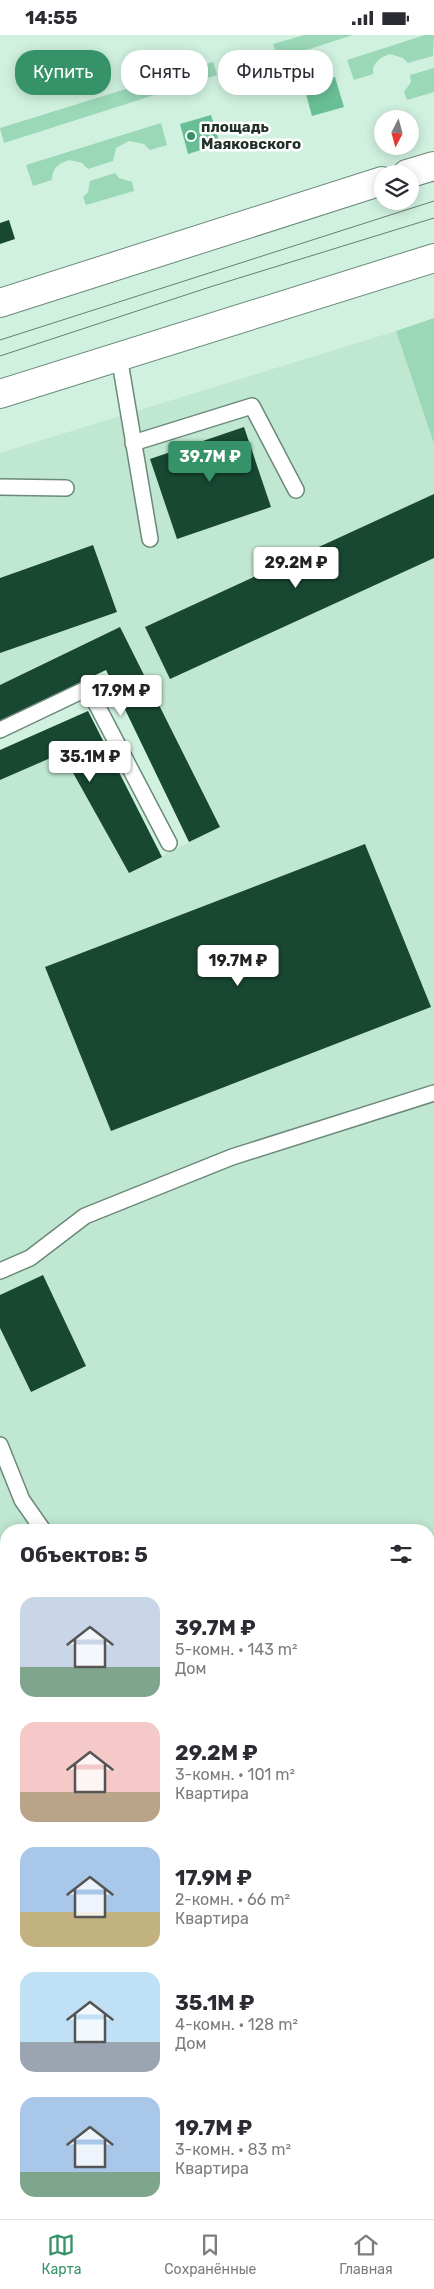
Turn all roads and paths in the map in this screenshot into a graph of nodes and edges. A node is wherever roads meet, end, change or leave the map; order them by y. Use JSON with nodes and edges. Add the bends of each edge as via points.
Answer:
{"nodes":[{"id":1,"x":434,"y":165,"type":"edge"},
{"id":2,"x":419,"y":170,"type":"edge"},
{"id":3,"x":374,"y":184,"type":"edge"},
{"id":4,"x":434,"y":258,"type":"edge"},
{"id":5,"x":0,"y":303,"type":"edge"},
{"id":6,"x":119,"y":356,"type":"junction"},
{"id":7,"x":0,"y":394,"type":"edge"},
{"id":8,"x":133,"y":443,"type":"junction"},
{"id":9,"x":0,"y":487,"type":"edge"},
{"id":10,"x":66,"y":488,"type":"dead end"},
{"id":11,"x":296,"y":490,"type":"dead end"},
{"id":12,"x":150,"y":539,"type":"dead end"},
{"id":13,"x":0,"y":730,"type":"edge"},
{"id":14,"x":169,"y":843,"type":"dead end"},
{"id":15,"x":434,"y":1093,"type":"edge"},
{"id":16,"x":0,"y":1271,"type":"edge"},
{"id":17,"x":0,"y":1445,"type":"edge"},
{"id":18,"x":39,"y":1524,"type":"edge"}],
"edges":[{"from":1,"to":2,"type":"highway"},
{"from":3,"to":5,"type":"highway"},
{"from":4,"to":6,"type":"highway"},
{"from":6,"to":7,"type":"highway"},
{"from":6,"to":8,"type":"lane"},
{"from":8,"to":11,"type":"lane","via":[[252,405]]},
{"from":8,"to":12,"type":"lane"},
{"from":9,"to":10,"type":"lane"},
{"from":13,"to":14,"type":"lane","via":[[88,688]]},
{"from":15,"to":16,"type":"lane","via":[[232,1157],[85,1216],[30,1258]]},
{"from":17,"to":18,"type":"lane","via":[[22,1500]]}]}
